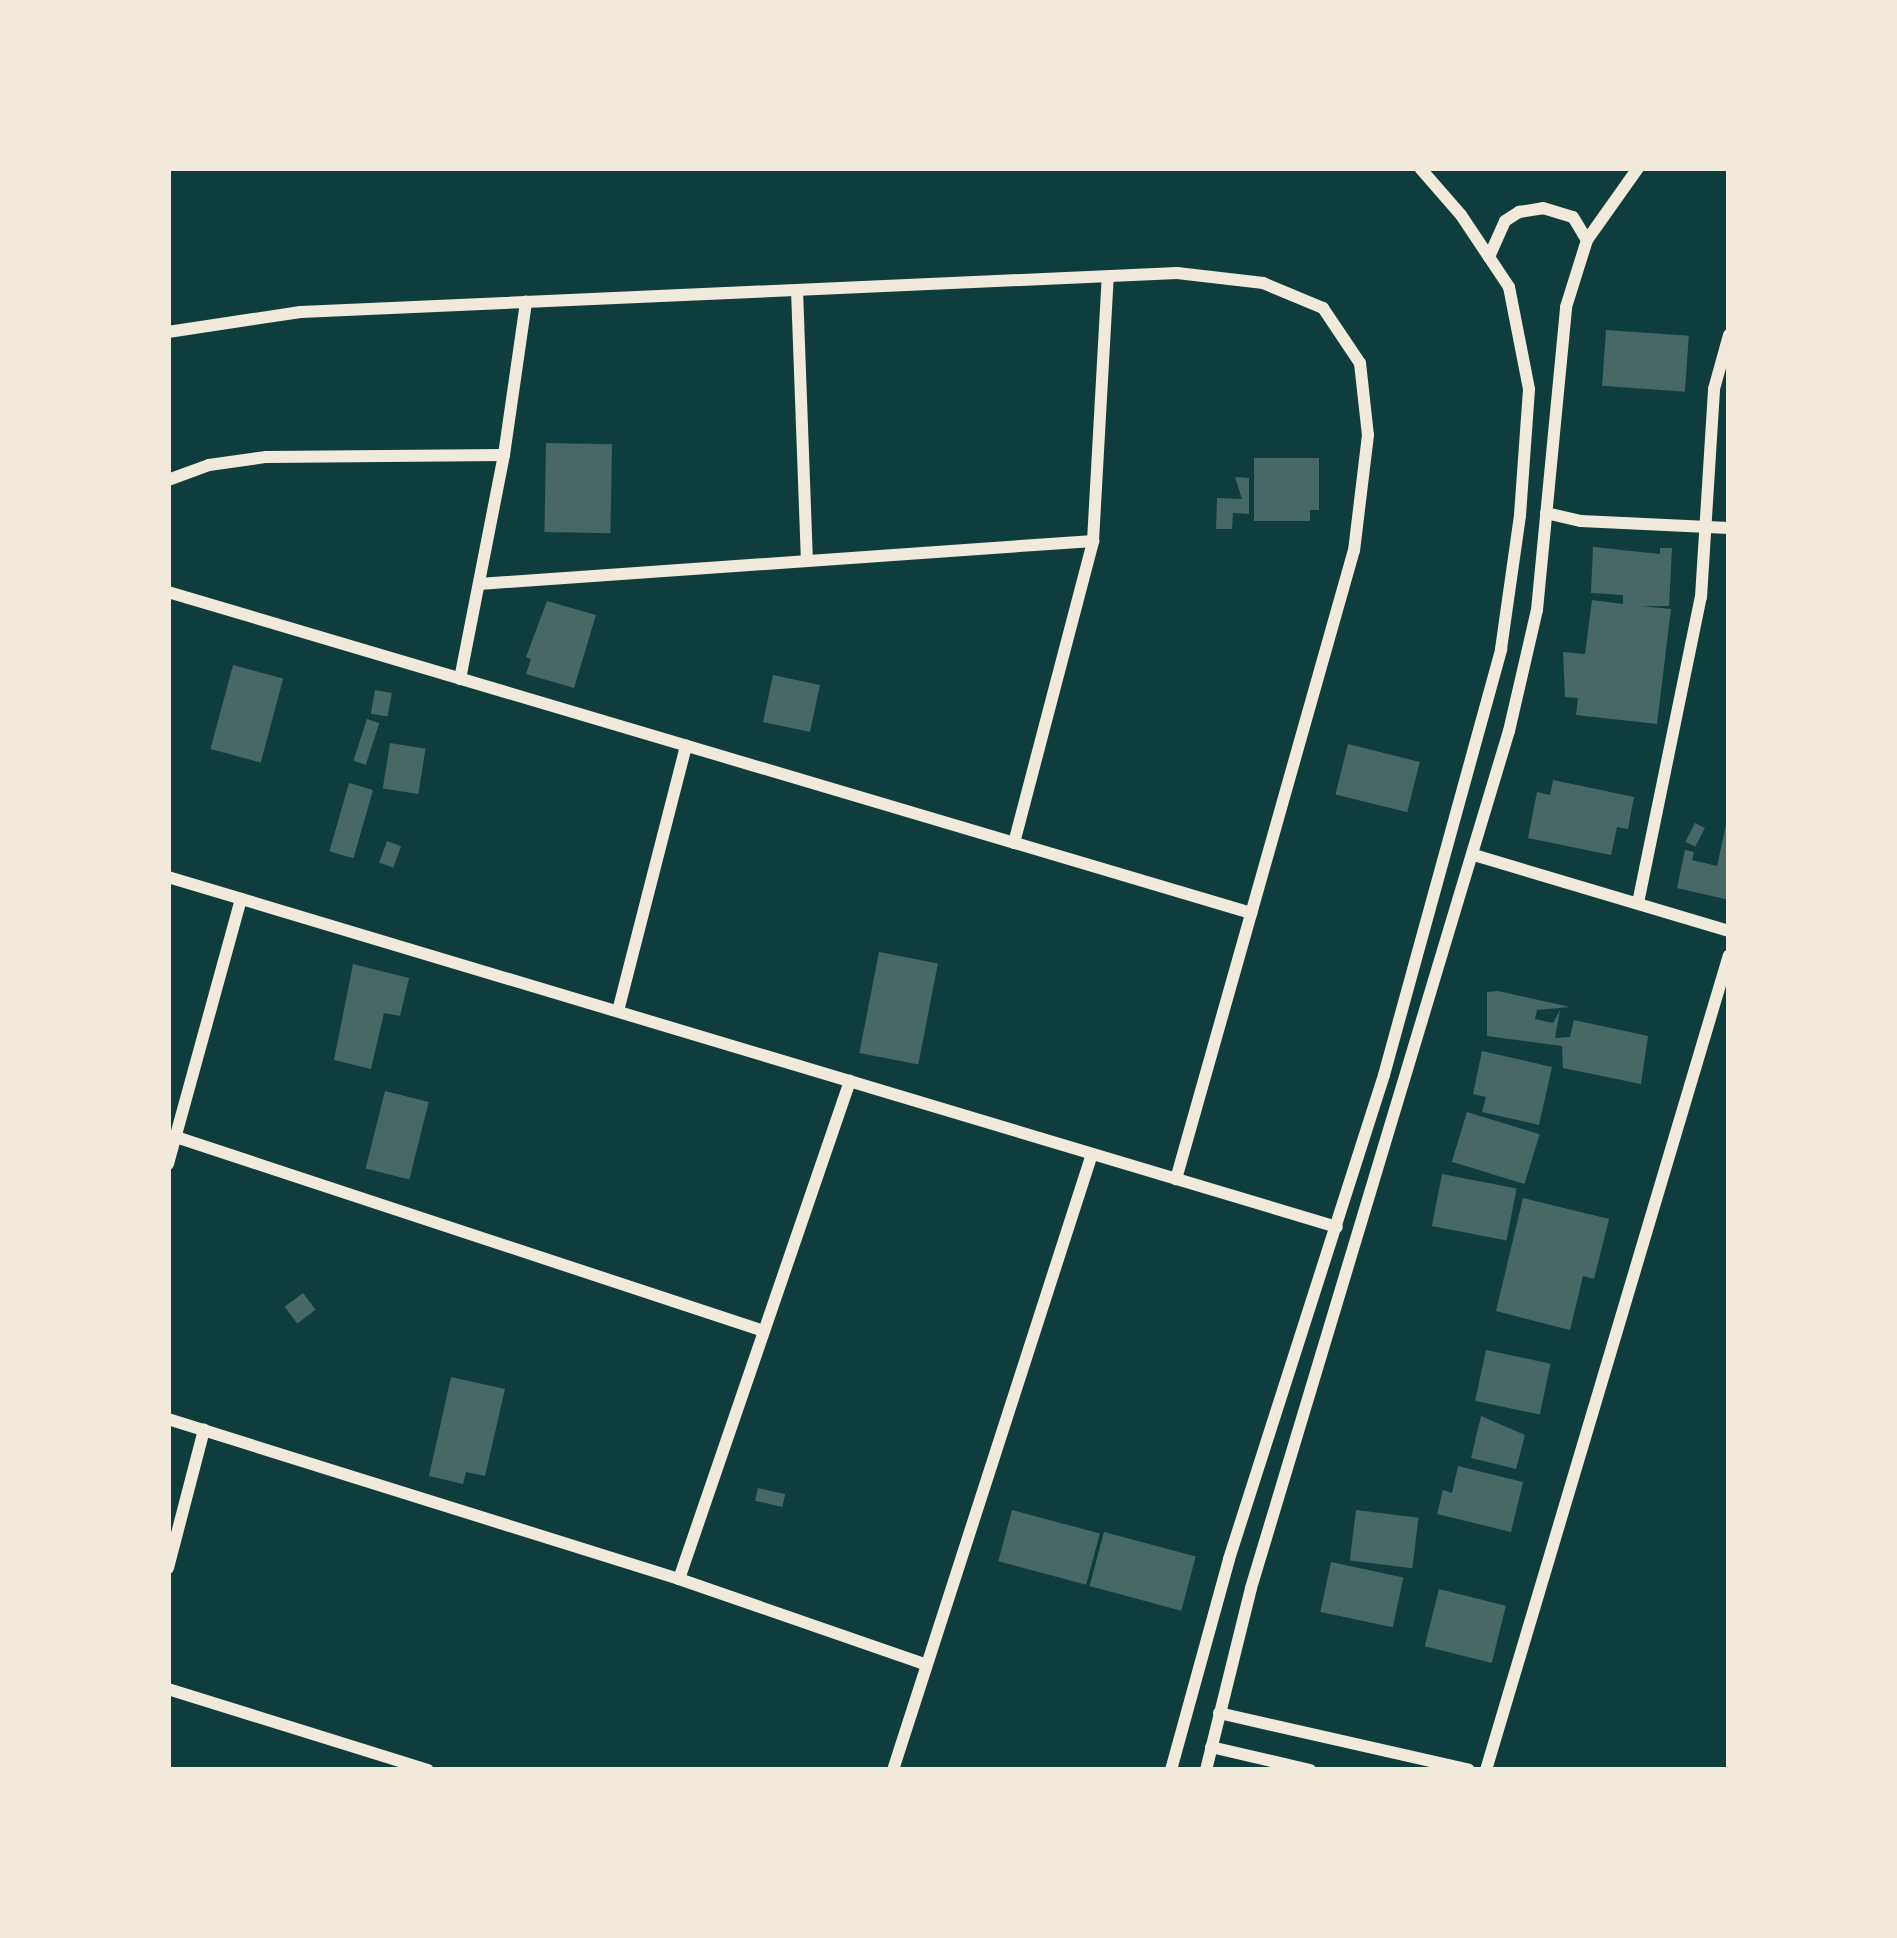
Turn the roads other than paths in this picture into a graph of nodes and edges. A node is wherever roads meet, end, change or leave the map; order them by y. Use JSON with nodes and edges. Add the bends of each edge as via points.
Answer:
{"nodes":[{"id":1,"x":1420,"y":168,"type":"edge"},
{"id":2,"x":1638,"y":168,"type":"edge"},
{"id":3,"x":1587,"y":240,"type":"junction"},
{"id":4,"x":1489,"y":256,"type":"junction"},
{"id":5,"x":1108,"y":276,"type":"junction"},
{"id":6,"x":797,"y":290,"type":"junction"},
{"id":7,"x":526,"y":302,"type":"junction"},
{"id":8,"x":168,"y":332,"type":"edge"},
{"id":9,"x":1729,"y":334,"type":"edge"},
{"id":10,"x":504,"y":455,"type":"junction"},
{"id":11,"x":168,"y":480,"type":"edge"},
{"id":12,"x":1546,"y":513,"type":"junction"},
{"id":13,"x":1729,"y":528,"type":"edge"},
{"id":14,"x":1707,"y":529,"type":"junction"},
{"id":15,"x":1093,"y":541,"type":"junction"},
{"id":16,"x":807,"y":561,"type":"junction"},
{"id":17,"x":478,"y":584,"type":"junction"},
{"id":18,"x":168,"y":592,"type":"edge"},
{"id":19,"x":460,"y":679,"type":"junction"},
{"id":20,"x":686,"y":746,"type":"junction"},
{"id":21,"x":1014,"y":843,"type":"junction"},
{"id":22,"x":1474,"y":855,"type":"junction"},
{"id":23,"x":168,"y":877,"type":"edge"},
{"id":24,"x":242,"y":898,"type":"junction"},
{"id":25,"x":1638,"y":903,"type":"junction"},
{"id":26,"x":1251,"y":913,"type":"junction"},
{"id":27,"x":1729,"y":932,"type":"edge"},
{"id":28,"x":1729,"y":955,"type":"edge"},
{"id":29,"x":618,"y":1012,"type":"junction"},
{"id":30,"x":850,"y":1081,"type":"junction"},
{"id":31,"x":176,"y":1137,"type":"junction"},
{"id":32,"x":1091,"y":1154,"type":"junction"},
{"id":33,"x":168,"y":1164,"type":"edge"},
{"id":34,"x":1176,"y":1179,"type":"junction"},
{"id":35,"x":1337,"y":1227,"type":"junction"},
{"id":36,"x":764,"y":1331,"type":"junction"},
{"id":37,"x":168,"y":1419,"type":"edge"},
{"id":38,"x":204,"y":1430,"type":"junction"},
{"id":39,"x":168,"y":1568,"type":"edge"},
{"id":40,"x":679,"y":1579,"type":"junction"},
{"id":41,"x":925,"y":1664,"type":"junction"},
{"id":42,"x":168,"y":1689,"type":"edge"},
{"id":43,"x":1219,"y":1713,"type":"junction"},
{"id":44,"x":1211,"y":1747,"type":"junction"},
{"id":45,"x":428,"y":1770,"type":"edge"},
{"id":46,"x":893,"y":1770,"type":"edge"},
{"id":47,"x":1171,"y":1770,"type":"edge"},
{"id":48,"x":1206,"y":1770,"type":"edge"},
{"id":49,"x":1310,"y":1770,"type":"edge"},
{"id":50,"x":1469,"y":1770,"type":"edge"},
{"id":51,"x":1486,"y":1770,"type":"edge"}],
"edges":[{"from":1,"to":4,"type":"street"},
{"from":2,"to":3,"type":"street"},
{"from":3,"to":4,"type":"street","via":[[1573,217],[1544,208],[1505,221]]},
{"from":3,"to":12,"type":"street","via":[[1566,308]]},
{"from":4,"to":35,"type":"street","via":[[1509,287],[1528,389],[1501,649]]},
{"from":5,"to":6,"type":"street"},
{"from":5,"to":15,"type":"street"},
{"from":5,"to":26,"type":"street","via":[[1177,272],[1263,283],[1323,308],[1360,363],[1368,435],[1354,550]]},
{"from":6,"to":7,"type":"street"},
{"from":6,"to":16,"type":"street"},
{"from":7,"to":8,"type":"street","via":[[301,312]]},
{"from":7,"to":10,"type":"street"},
{"from":9,"to":14,"type":"street","via":[[1714,389]]},
{"from":10,"to":11,"type":"street","via":[[266,457]]},
{"from":10,"to":17,"type":"street"},
{"from":12,"to":14,"type":"street"},
{"from":12,"to":22,"type":"street","via":[[1537,610]]},
{"from":13,"to":14,"type":"street"},
{"from":14,"to":25,"type":"street","via":[[1682,711]]},
{"from":15,"to":16,"type":"street"},
{"from":15,"to":21,"type":"street"},
{"from":16,"to":17,"type":"street"},
{"from":17,"to":19,"type":"street"},
{"from":18,"to":19,"type":"street"},
{"from":19,"to":20,"type":"street"},
{"from":20,"to":21,"type":"street"},
{"from":20,"to":29,"type":"street"},
{"from":21,"to":26,"type":"street"},
{"from":22,"to":25,"type":"street"},
{"from":22,"to":43,"type":"street"},
{"from":23,"to":24,"type":"street"},
{"from":24,"to":29,"type":"street"},
{"from":24,"to":31,"type":"street"},
{"from":25,"to":27,"type":"street"},
{"from":26,"to":34,"type":"street"},
{"from":28,"to":51,"type":"street"},
{"from":29,"to":30,"type":"street"},
{"from":30,"to":32,"type":"street"},
{"from":30,"to":36,"type":"street"},
{"from":31,"to":33,"type":"street"},
{"from":31,"to":36,"type":"street"},
{"from":32,"to":34,"type":"street"},
{"from":32,"to":41,"type":"street"},
{"from":34,"to":35,"type":"street"},
{"from":35,"to":47,"type":"street","via":[[1228,1559]]},
{"from":36,"to":40,"type":"street"},
{"from":37,"to":38,"type":"street"},
{"from":38,"to":39,"type":"street"},
{"from":38,"to":40,"type":"street"},
{"from":40,"to":41,"type":"street"},
{"from":41,"to":46,"type":"street"},
{"from":42,"to":45,"type":"street"},
{"from":43,"to":44,"type":"street"},
{"from":43,"to":50,"type":"street"},
{"from":44,"to":48,"type":"street"},
{"from":44,"to":49,"type":"street"}]}
